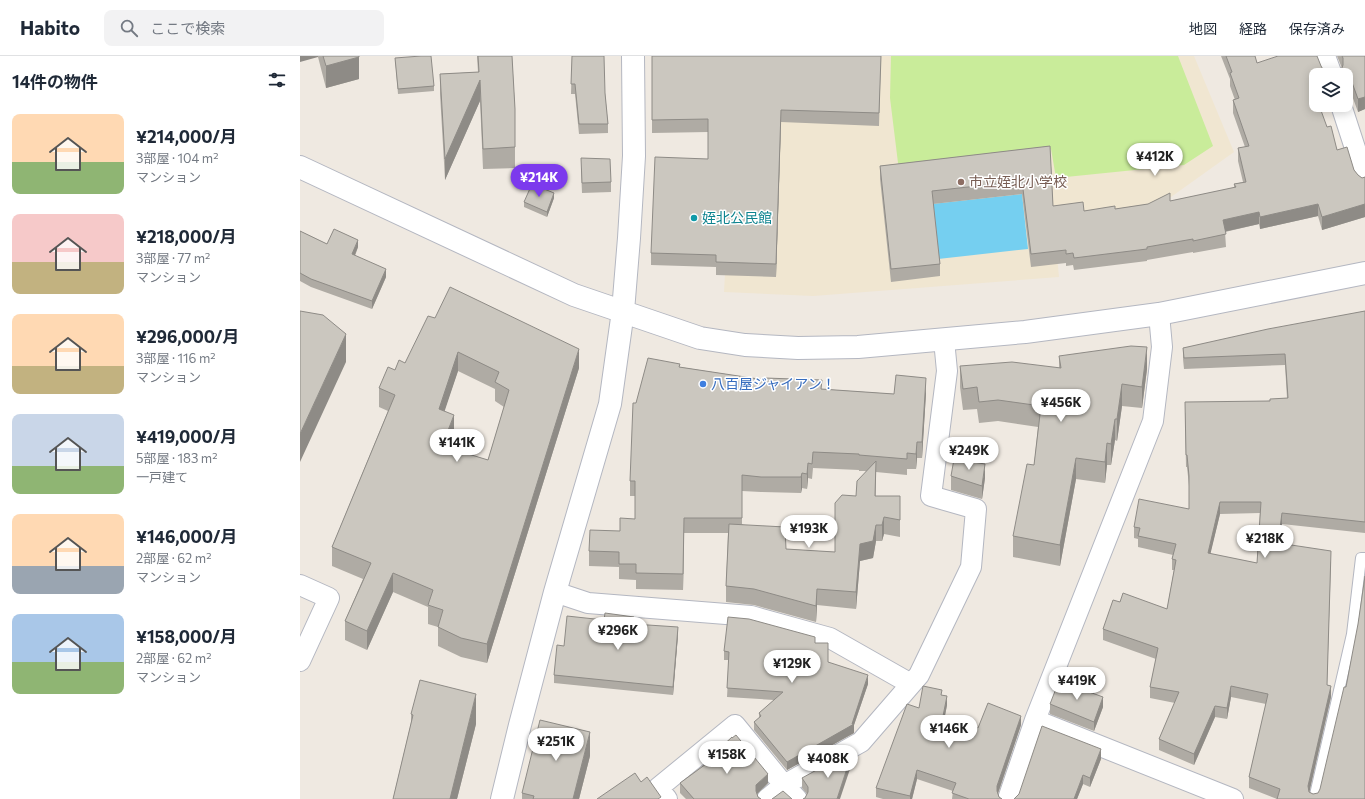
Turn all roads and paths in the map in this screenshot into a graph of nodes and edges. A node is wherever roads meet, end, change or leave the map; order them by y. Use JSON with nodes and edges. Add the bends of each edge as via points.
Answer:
{"nodes":[{"id":1,"x":633,"y":56,"type":"edge"},
{"id":2,"x":1324,"y":56,"type":"edge"},
{"id":3,"x":1329,"y":68,"type":"edge"},
{"id":4,"x":1343,"y":112,"type":"edge"},
{"id":5,"x":300,"y":167,"type":"edge"},
{"id":6,"x":1365,"y":179,"type":"edge"},
{"id":7,"x":1365,"y":273,"type":"edge"},
{"id":8,"x":622,"y":311,"type":"junction"},
{"id":9,"x":1159,"y":314,"type":"junction"},
{"id":10,"x":944,"y":340,"type":"junction"},
{"id":11,"x":1365,"y":558,"type":"edge"},
{"id":12,"x":300,"y":585,"type":"edge"},
{"id":13,"x":555,"y":592,"type":"junction"},
{"id":14,"x":300,"y":660,"type":"edge"},
{"id":15,"x":911,"y":684,"type":"junction"},
{"id":16,"x":1035,"y":720,"type":"junction"},
{"id":17,"x":790,"y":792,"type":"edge"},
{"id":18,"x":502,"y":799,"type":"edge"},
{"id":19,"x":667,"y":799,"type":"edge"},
{"id":20,"x":767,"y":799,"type":"edge"},
{"id":21,"x":1008,"y":799,"type":"edge"},
{"id":22,"x":1233,"y":799,"type":"edge"},
{"id":23,"x":1314,"y":799,"type":"edge"}],
"edges":[{"from":1,"to":8,"type":"street","via":[[634,156]]},
{"from":2,"to":3,"type":"street"},
{"from":4,"to":6,"type":"street"},
{"from":5,"to":8,"type":"street","via":[[567,291]]},
{"from":7,"to":9,"type":"street"},
{"from":8,"to":10,"type":"street","via":[[700,338],[744,345],[828,348]]},
{"from":8,"to":13,"type":"street","via":[[610,404]]},
{"from":9,"to":10,"type":"street"},
{"from":9,"to":16,"type":"street","via":[[1162,347],[1153,421]]},
{"from":10,"to":15,"type":"street","via":[[947,371],[931,496],[976,510],[971,567],[919,675]]},
{"from":11,"to":23,"type":"lane","via":[[1361,558],[1352,634]]},
{"from":12,"to":14,"type":"street","via":[[329,598]]},
{"from":13,"to":15,"type":"street","via":[[588,603],[750,616],[830,638]]},
{"from":13,"to":18,"type":"street"},
{"from":15,"to":17,"type":"street","via":[[861,742]]},
{"from":16,"to":21,"type":"street"},
{"from":16,"to":22,"type":"street"},
{"from":17,"to":19,"type":"street","via":[[735,725],[658,788]]},
{"from":17,"to":20,"type":"street"}]}
